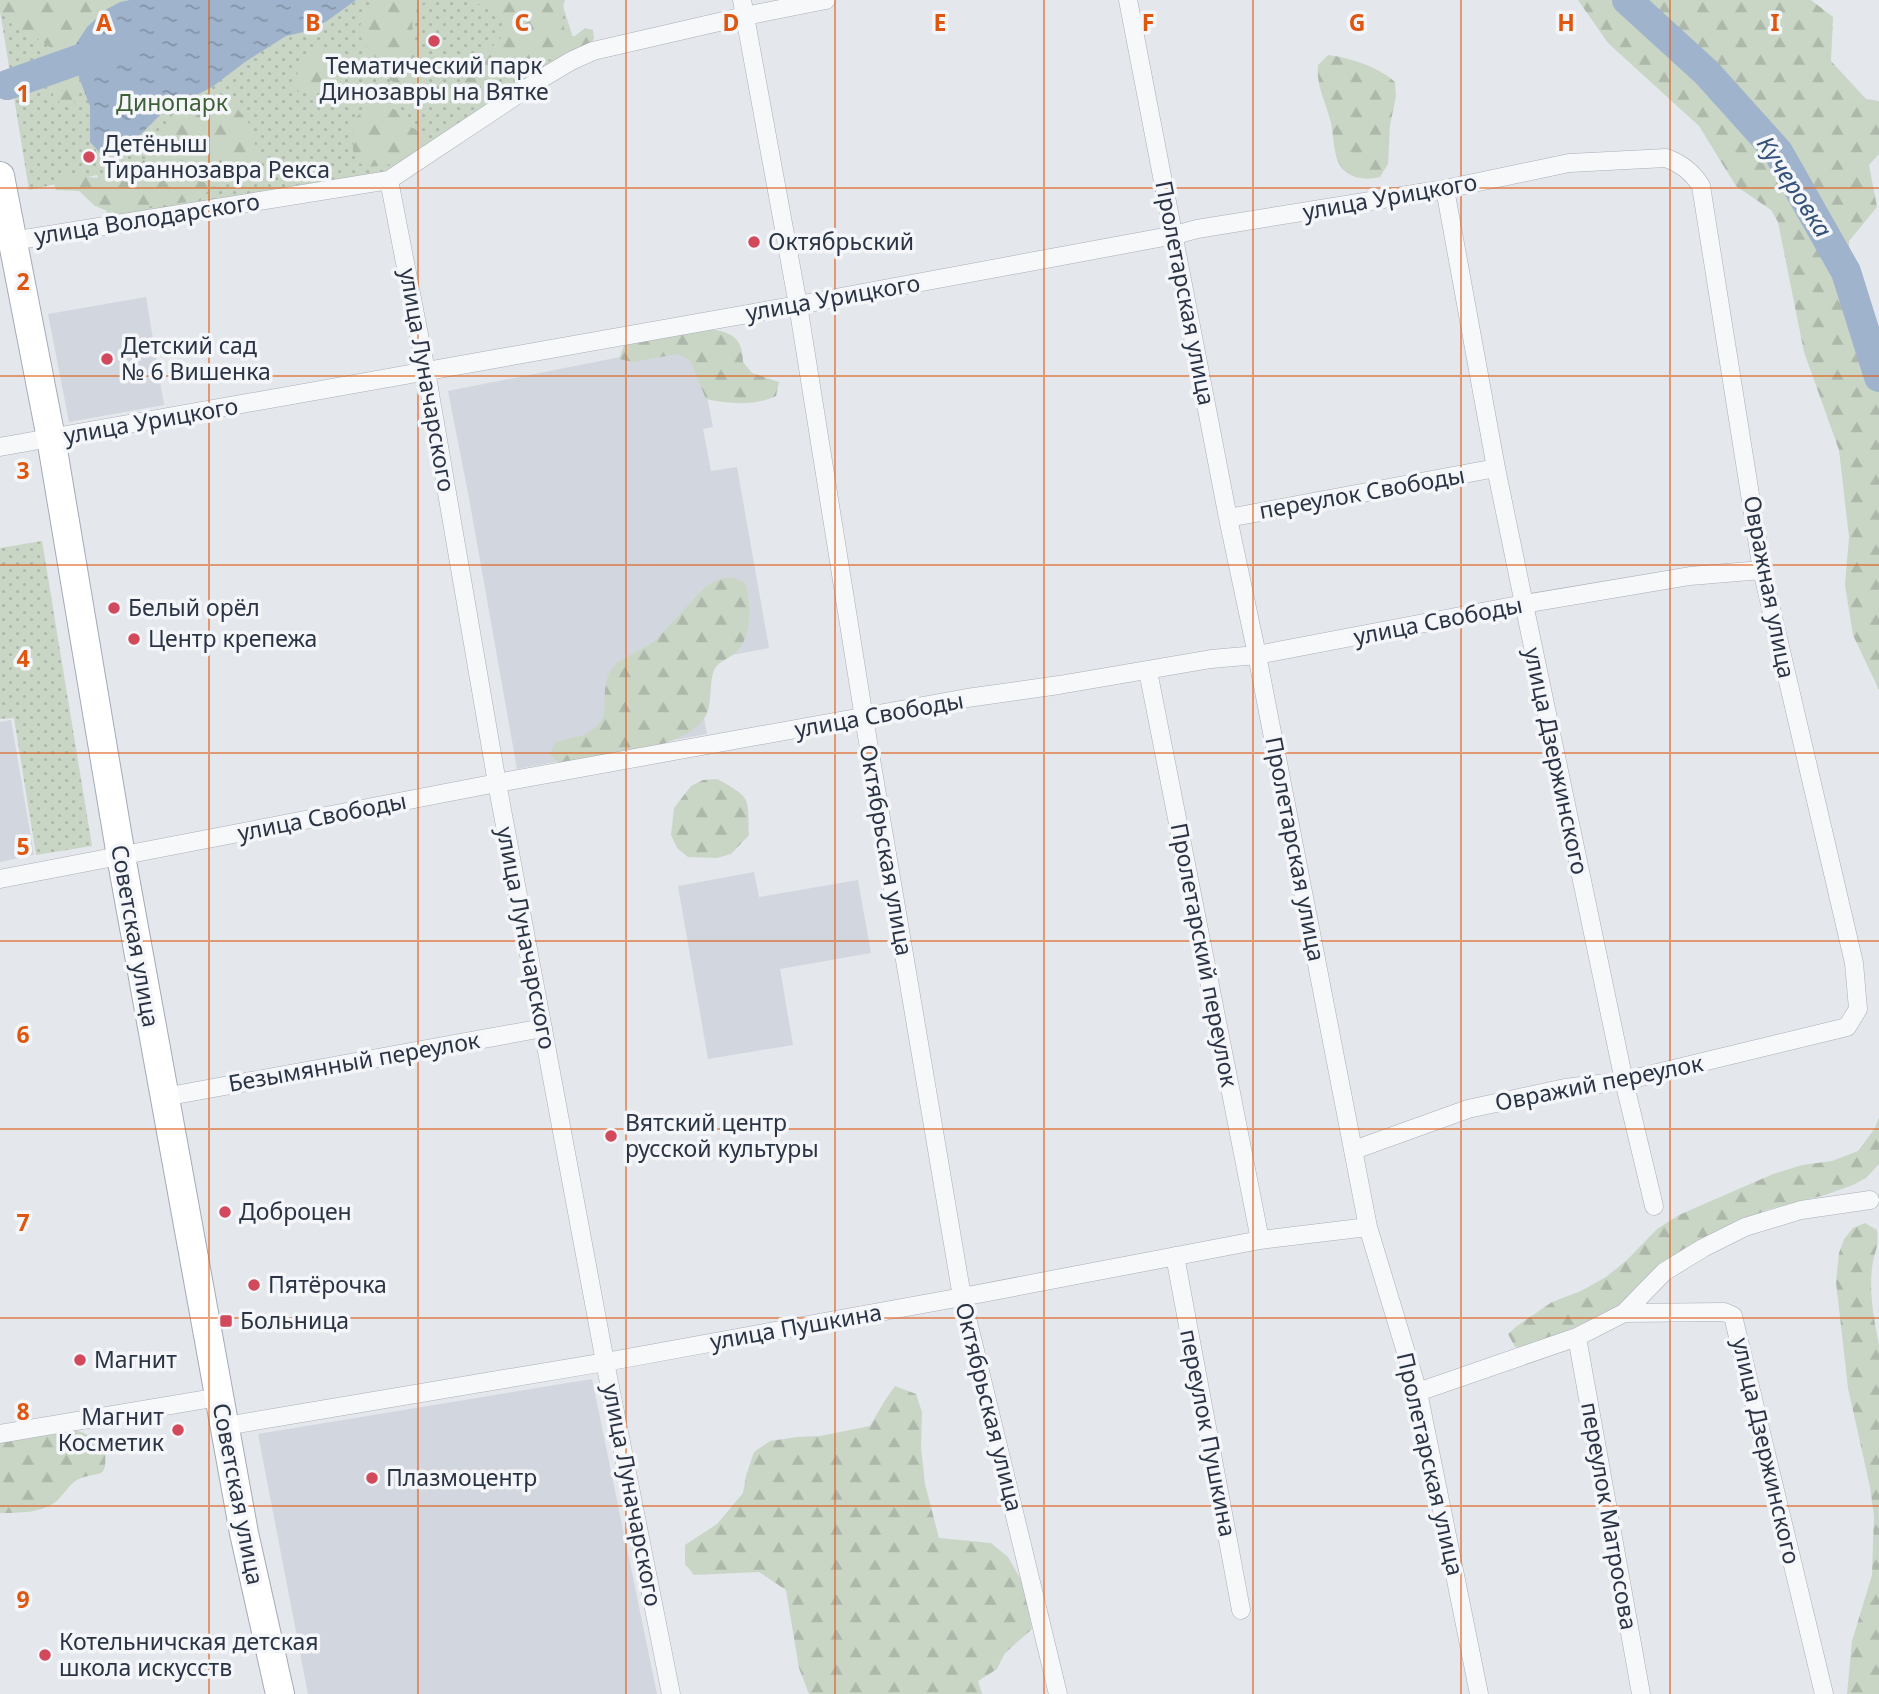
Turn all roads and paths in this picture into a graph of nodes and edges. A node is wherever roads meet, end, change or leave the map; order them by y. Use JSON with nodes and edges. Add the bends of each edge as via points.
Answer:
{"nodes":[{"id":1,"x":826,"y":0,"type":"edge"},
{"id":2,"x":1128,"y":0,"type":"edge"},
{"id":3,"x":744,"y":8,"type":"edge"},
{"id":4,"x":1666,"y":158,"type":"joint"},
{"id":5,"x":0,"y":176,"type":"edge"},
{"id":6,"x":389,"y":180,"type":"junction"},
{"id":7,"x":1445,"y":189,"type":"junction"},
{"id":8,"x":1175,"y":235,"type":"junction"},
{"id":9,"x":12,"y":241,"type":"junction"},
{"id":10,"x":798,"y":305,"type":"junction"},
{"id":11,"x":426,"y":371,"type":"junction"},
{"id":12,"x":51,"y":439,"type":"junction"},
{"id":13,"x":0,"y":447,"type":"edge"},
{"id":14,"x":1496,"y":468,"type":"junction"},
{"id":15,"x":1228,"y":517,"type":"junction"},
{"id":16,"x":1762,"y":570,"type":"junction"},
{"id":17,"x":1524,"y":604,"type":"junction"},
{"id":18,"x":1257,"y":655,"type":"junction"},
{"id":19,"x":1148,"y":671,"type":"junction"},
{"id":20,"x":864,"y":718,"type":"junction"},
{"id":21,"x":497,"y":783,"type":"junction"},
{"id":22,"x":121,"y":856,"type":"junction"},
{"id":23,"x":0,"y":879,"type":"edge"},
{"id":24,"x":1847,"y":1027,"type":"joint"},
{"id":25,"x":543,"y":1028,"type":"junction"},
{"id":26,"x":1624,"y":1081,"type":"junction"},
{"id":27,"x":164,"y":1097,"type":"junction"},
{"id":28,"x":1354,"y":1150,"type":"junction"},
{"id":29,"x":1879,"y":1184,"type":"edge"},
{"id":30,"x":1874,"y":1203,"type":"edge"},
{"id":31,"x":1654,"y":1206,"type":"dead end"},
{"id":32,"x":1368,"y":1227,"type":"junction"},
{"id":33,"x":1260,"y":1240,"type":"junction"},
{"id":34,"x":1175,"y":1256,"type":"junction"},
{"id":35,"x":962,"y":1297,"type":"junction"},
{"id":36,"x":1624,"y":1313,"type":"junction"},
{"id":37,"x":1577,"y":1337,"type":"junction"},
{"id":38,"x":605,"y":1362,"type":"junction"},
{"id":39,"x":1418,"y":1392,"type":"junction"},
{"id":40,"x":219,"y":1397,"type":"junction"},
{"id":41,"x":225,"y":1426,"type":"junction"},
{"id":42,"x":0,"y":1434,"type":"edge"},
{"id":43,"x":1241,"y":1610,"type":"dead end"},
{"id":44,"x":280,"y":1694,"type":"edge"},
{"id":45,"x":671,"y":1694,"type":"edge"},
{"id":46,"x":1058,"y":1694,"type":"edge"},
{"id":47,"x":1479,"y":1694,"type":"edge"},
{"id":48,"x":1641,"y":1694,"type":"edge"},
{"id":49,"x":1824,"y":1694,"type":"edge"}],
"edges":[{"from":1,"to":3,"type":"street","name":"улица Володарского"},
{"from":2,"to":8,"type":"street","name":"Пролетарская улица"},
{"from":3,"to":6,"type":"street","name":"улица Володарского","via":[[571,61]]},
{"from":3,"to":10,"type":"street","name":"Октябрьская улица"},
{"from":4,"to":7,"type":"street","name":"улица Урицкого","via":[[1569,163]]},
{"from":4,"to":16,"type":"street","name":"Овражная улица","via":[[1693,174],[1701,186]]},
{"from":5,"to":9,"type":"main road","name":"Советская улица"},
{"from":6,"to":9,"type":"street","name":"улица Володарского"},
{"from":6,"to":11,"type":"street","name":"улица Луначарского"},
{"from":7,"to":8,"type":"street","name":"улица Урицкого"},
{"from":7,"to":14,"type":"street","name":"улица Дзержинского"},
{"from":8,"to":10,"type":"street","name":"улица Урицкого"},
{"from":8,"to":15,"type":"street","name":"Пролетарская улица"},
{"from":9,"to":12,"type":"main road","name":"Советская улица"},
{"from":10,"to":11,"type":"street","name":"улица Урицкого"},
{"from":10,"to":20,"type":"street","name":"Октябрьская улица"},
{"from":11,"to":12,"type":"street","name":"улица Урицкого"},
{"from":11,"to":21,"type":"street","name":"улица Луначарского"},
{"from":12,"to":13,"type":"street","name":"улица Урицкого"},
{"from":12,"to":22,"type":"main road","name":"Советская улица"},
{"from":14,"to":15,"type":"street","name":"переулок Свободы"},
{"from":14,"to":17,"type":"street","name":"улица Дзержинского"},
{"from":15,"to":18,"type":"street","name":"Пролетарская улица"},
{"from":16,"to":17,"type":"street","name":"улица Свободы","via":[[1690,576]]},
{"from":16,"to":24,"type":"street","name":"Овражная улица","via":[[1854,963],[1858,1009]]},
{"from":17,"to":18,"type":"street","name":"улица Свободы"},
{"from":17,"to":26,"type":"street","name":"улица Дзержинского"},
{"from":18,"to":19,"type":"street","name":"улица Свободы"},
{"from":18,"to":28,"type":"street","name":"Пролетарская улица"},
{"from":19,"to":20,"type":"street","name":"улица Свободы"},
{"from":19,"to":33,"type":"street","name":"Пролетарский переулок"},
{"from":20,"to":21,"type":"street","name":"улица Свободы"},
{"from":20,"to":35,"type":"street","name":"Октябрьская улица"},
{"from":21,"to":22,"type":"street","name":"улица Свободы"},
{"from":21,"to":25,"type":"street","name":"улица Луначарского"},
{"from":22,"to":23,"type":"street","name":"улица Свободы"},
{"from":22,"to":27,"type":"main road","name":"Советская улица"},
{"from":24,"to":26,"type":"street","name":"Овражий переулок"},
{"from":25,"to":27,"type":"street","name":"Безымянный переулок"},
{"from":25,"to":38,"type":"street","name":"улица Луначарского"},
{"from":26,"to":28,"type":"street","name":"Овражий переулок","via":[[1565,1088],[1468,1109]]},
{"from":26,"to":31,"type":"street","name":"улица Дзержинского"},
{"from":27,"to":40,"type":"main road","name":"Советская улица"},
{"from":28,"to":32,"type":"street","name":"Пролетарская улица"},
{"from":29,"to":30,"type":"street"},
{"from":30,"to":36,"type":"street","via":[[1801,1209],[1745,1227],[1664,1272]]},
{"from":32,"to":33,"type":"street","name":"улица Пушкина"},
{"from":32,"to":39,"type":"street","name":"Пролетарская улица"},
{"from":33,"to":34,"type":"street","name":"улица Пушкина"},
{"from":34,"to":35,"type":"street","name":"улица Пушкина"},
{"from":34,"to":43,"type":"street","name":"переулок Пушкина"},
{"from":35,"to":38,"type":"street","name":"улица Пушкина"},
{"from":35,"to":46,"type":"street","name":"Октябрьская улица"},
{"from":36,"to":37,"type":"street"},
{"from":36,"to":49,"type":"street","name":"улица Дзержинского","via":[[1724,1312],[1734,1316]]},
{"from":37,"to":39,"type":"street"},
{"from":37,"to":48,"type":"street","name":"переулок Матросова"},
{"from":38,"to":41,"type":"street","name":"улица Пушкина"},
{"from":38,"to":45,"type":"street","name":"улица Луначарского"},
{"from":39,"to":47,"type":"street","name":"Пролетарская улица"},
{"from":40,"to":41,"type":"main road","name":"Советская улица"},
{"from":40,"to":42,"type":"street"},
{"from":41,"to":44,"type":"main road","name":"Советская улица"}]}
